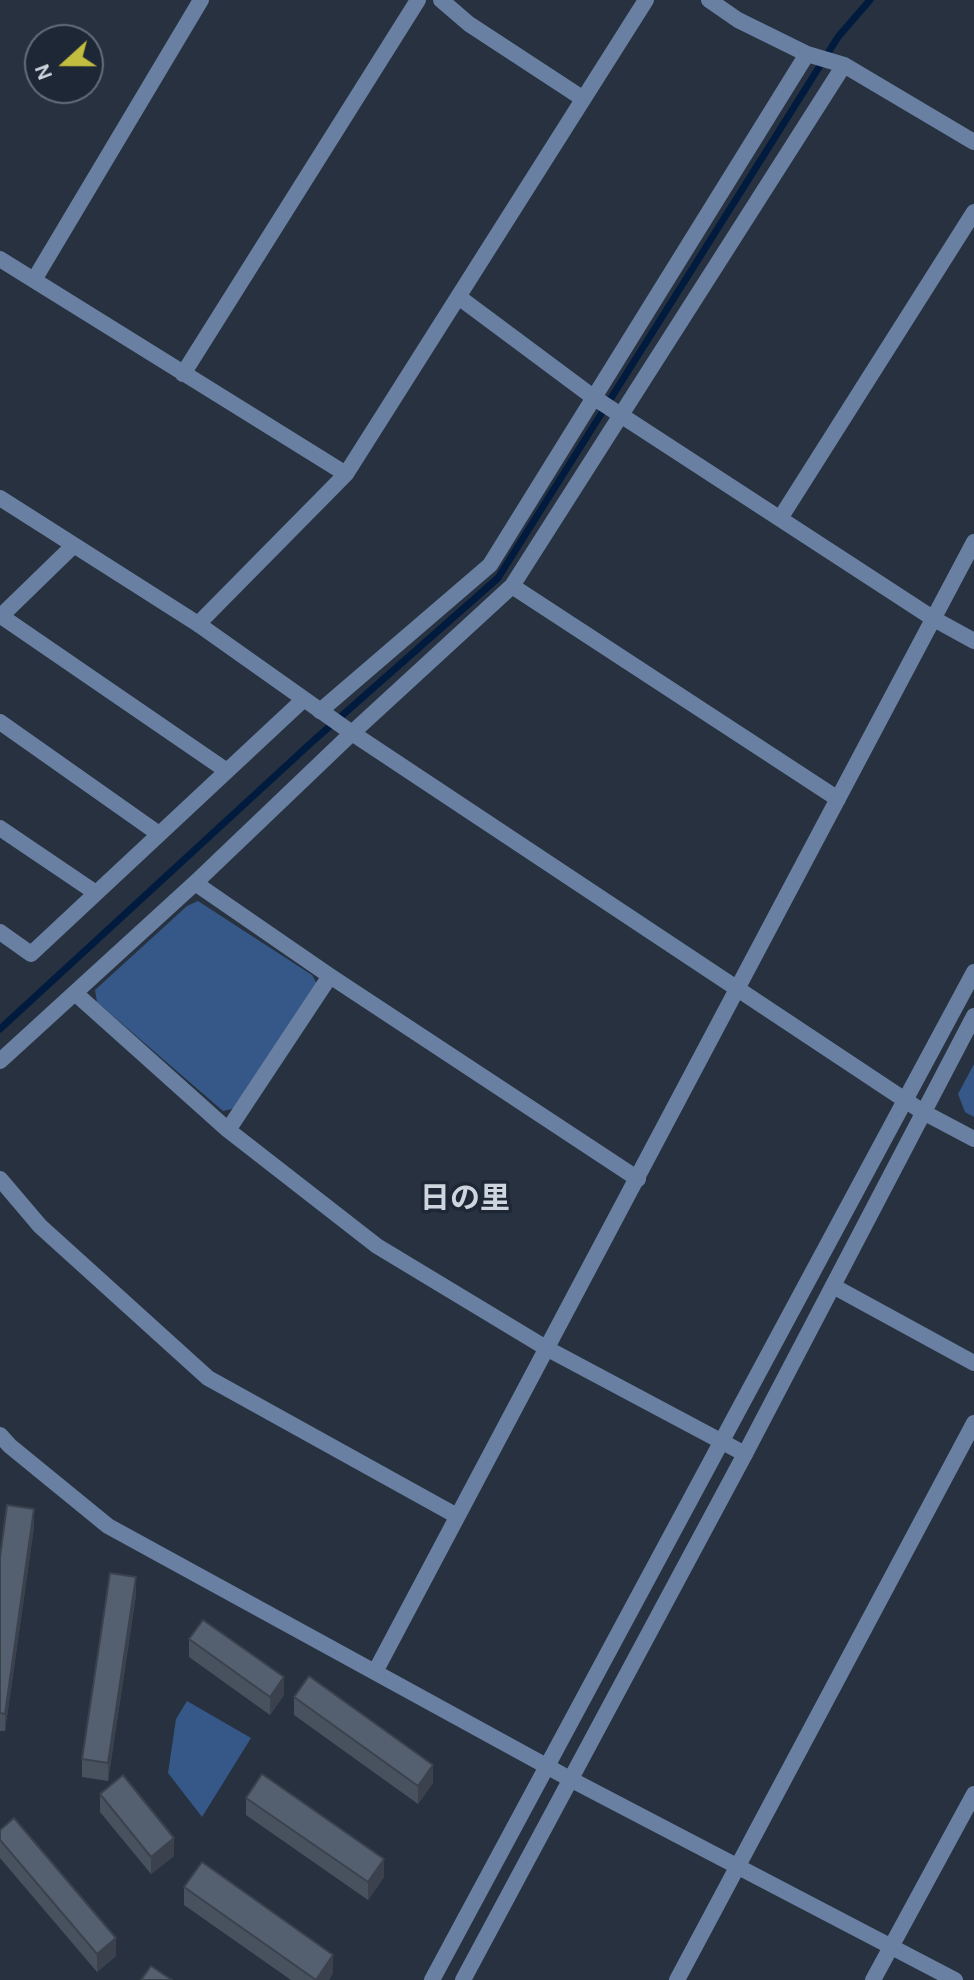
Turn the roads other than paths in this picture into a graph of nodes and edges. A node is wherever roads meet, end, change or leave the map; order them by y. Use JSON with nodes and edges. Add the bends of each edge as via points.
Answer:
{"nodes":[{"id":1,"x":201,"y":0,"type":"edge"},
{"id":2,"x":418,"y":0,"type":"edge"},
{"id":3,"x":441,"y":0,"type":"edge"},
{"id":4,"x":646,"y":0,"type":"edge"},
{"id":5,"x":709,"y":0,"type":"edge"},
{"id":6,"x":807,"y":54,"type":"junction"},
{"id":7,"x":844,"y":65,"type":"junction"},
{"id":8,"x":582,"y":98,"type":"junction"},
{"id":9,"x":974,"y":142,"type":"edge"},
{"id":10,"x":974,"y":212,"type":"edge"},
{"id":11,"x":0,"y":259,"type":"edge"},
{"id":12,"x":34,"y":280,"type":"junction"},
{"id":13,"x":460,"y":298,"type":"junction"},
{"id":14,"x":183,"y":374,"type":"junction"},
{"id":15,"x":593,"y":397,"type":"junction"},
{"id":16,"x":622,"y":415,"type":"junction"},
{"id":17,"x":346,"y":474,"type":"junction"},
{"id":18,"x":0,"y":498,"type":"edge"},
{"id":19,"x":781,"y":517,"type":"junction"},
{"id":20,"x":974,"y":542,"type":"edge"},
{"id":21,"x":73,"y":546,"type":"junction"},
{"id":22,"x":512,"y":586,"type":"junction"},
{"id":23,"x":0,"y":616,"type":"edge"},
{"id":24,"x":934,"y":619,"type":"junction"},
{"id":25,"x":198,"y":624,"type":"junction"},
{"id":26,"x":974,"y":641,"type":"edge"},
{"id":27,"x":303,"y":700,"type":"junction"},
{"id":28,"x":320,"y":711,"type":"junction"},
{"id":29,"x":0,"y":722,"type":"edge"},
{"id":30,"x":352,"y":733,"type":"junction"},
{"id":31,"x":227,"y":771,"type":"junction"},
{"id":32,"x":838,"y":799,"type":"junction"},
{"id":33,"x":0,"y":828,"type":"edge"},
{"id":34,"x":159,"y":834,"type":"junction"},
{"id":35,"x":195,"y":883,"type":"junction"},
{"id":36,"x":96,"y":893,"type":"junction"},
{"id":37,"x":0,"y":932,"type":"edge"},
{"id":38,"x":974,"y":972,"type":"edge"},
{"id":39,"x":330,"y":976,"type":"junction"},
{"id":40,"x":737,"y":988,"type":"junction"},
{"id":41,"x":75,"y":993,"type":"junction"},
{"id":42,"x":974,"y":1016,"type":"edge"},
{"id":43,"x":0,"y":1061,"type":"edge"},
{"id":44,"x":906,"y":1100,"type":"junction"},
{"id":45,"x":923,"y":1112,"type":"junction"},
{"id":46,"x":228,"y":1130,"type":"junction"},
{"id":47,"x":974,"y":1139,"type":"edge"},
{"id":48,"x":0,"y":1179,"type":"edge"},
{"id":49,"x":638,"y":1179,"type":"junction"},
{"id":50,"x":833,"y":1286,"type":"junction"},
{"id":51,"x":546,"y":1348,"type":"junction"},
{"id":52,"x":974,"y":1363,"type":"edge"},
{"id":53,"x":974,"y":1423,"type":"edge"},
{"id":54,"x":0,"y":1435,"type":"edge"},
{"id":55,"x":721,"y":1441,"type":"junction"},
{"id":56,"x":745,"y":1454,"type":"junction"},
{"id":57,"x":457,"y":1516,"type":"junction"},
{"id":58,"x":375,"y":1672,"type":"junction"},
{"id":59,"x":546,"y":1766,"type":"junction"},
{"id":60,"x":570,"y":1779,"type":"junction"},
{"id":61,"x":974,"y":1794,"type":"edge"},
{"id":62,"x":738,"y":1866,"type":"junction"},
{"id":63,"x":891,"y":1946,"type":"junction"},
{"id":64,"x":432,"y":1980,"type":"edge"},
{"id":65,"x":463,"y":1980,"type":"edge"},
{"id":66,"x":677,"y":1980,"type":"edge"},
{"id":67,"x":873,"y":1980,"type":"edge"},
{"id":68,"x":955,"y":1980,"type":"edge"}],
"edges":[{"from":1,"to":12,"type":"street"},
{"from":2,"to":14,"type":"street"},
{"from":3,"to":8,"type":"street"},
{"from":4,"to":8,"type":"street"},
{"from":5,"to":6,"type":"street"},
{"from":6,"to":7,"type":"street"},
{"from":6,"to":15,"type":"street"},
{"from":7,"to":9,"type":"street"},
{"from":7,"to":16,"type":"street"},
{"from":8,"to":13,"type":"street"},
{"from":10,"to":19,"type":"street"},
{"from":11,"to":12,"type":"street"},
{"from":12,"to":14,"type":"street"},
{"from":13,"to":15,"type":"street"},
{"from":13,"to":17,"type":"street"},
{"from":14,"to":17,"type":"street"},
{"from":15,"to":16,"type":"street"},
{"from":15,"to":28,"type":"street","via":[[490,565]]},
{"from":16,"to":19,"type":"street"},
{"from":16,"to":22,"type":"street"},
{"from":17,"to":25,"type":"street"},
{"from":18,"to":21,"type":"street"},
{"from":19,"to":24,"type":"street"},
{"from":20,"to":24,"type":"street"},
{"from":21,"to":23,"type":"street"},
{"from":21,"to":25,"type":"street"},
{"from":22,"to":30,"type":"street"},
{"from":22,"to":32,"type":"street"},
{"from":23,"to":31,"type":"street"},
{"from":24,"to":26,"type":"street"},
{"from":24,"to":32,"type":"street"},
{"from":25,"to":27,"type":"street"},
{"from":27,"to":28,"type":"street"},
{"from":27,"to":31,"type":"street"},
{"from":28,"to":30,"type":"street"},
{"from":29,"to":34,"type":"street"},
{"from":30,"to":35,"type":"street"},
{"from":30,"to":40,"type":"street"},
{"from":31,"to":34,"type":"street"},
{"from":32,"to":40,"type":"street"},
{"from":33,"to":36,"type":"street"},
{"from":34,"to":36,"type":"street"},
{"from":35,"to":39,"type":"street"},
{"from":35,"to":41,"type":"street"},
{"from":36,"to":37,"type":"street","via":[[31,954]]},
{"from":38,"to":44,"type":"street"},
{"from":39,"to":46,"type":"street"},
{"from":39,"to":49,"type":"street"},
{"from":40,"to":44,"type":"street"},
{"from":40,"to":49,"type":"street"},
{"from":41,"to":43,"type":"street"},
{"from":41,"to":46,"type":"street"},
{"from":42,"to":45,"type":"street"},
{"from":44,"to":45,"type":"street"},
{"from":44,"to":55,"type":"street"},
{"from":45,"to":47,"type":"street"},
{"from":45,"to":50,"type":"street"},
{"from":46,"to":51,"type":"street","via":[[377,1246]]},
{"from":48,"to":57,"type":"street","via":[[40,1226],[208,1378]]},
{"from":49,"to":51,"type":"street"},
{"from":50,"to":52,"type":"street"},
{"from":50,"to":56,"type":"street"},
{"from":51,"to":55,"type":"street"},
{"from":51,"to":57,"type":"street"},
{"from":53,"to":62,"type":"street"},
{"from":54,"to":58,"type":"street","via":[[108,1526]]},
{"from":55,"to":56,"type":"street"},
{"from":55,"to":59,"type":"street"},
{"from":56,"to":60,"type":"street"},
{"from":57,"to":58,"type":"street"},
{"from":58,"to":59,"type":"street"},
{"from":59,"to":60,"type":"street"},
{"from":59,"to":64,"type":"street"},
{"from":60,"to":62,"type":"street"},
{"from":60,"to":65,"type":"street"},
{"from":61,"to":63,"type":"street"},
{"from":62,"to":63,"type":"street"},
{"from":62,"to":66,"type":"street"},
{"from":63,"to":67,"type":"street"},
{"from":63,"to":68,"type":"street"}]}
